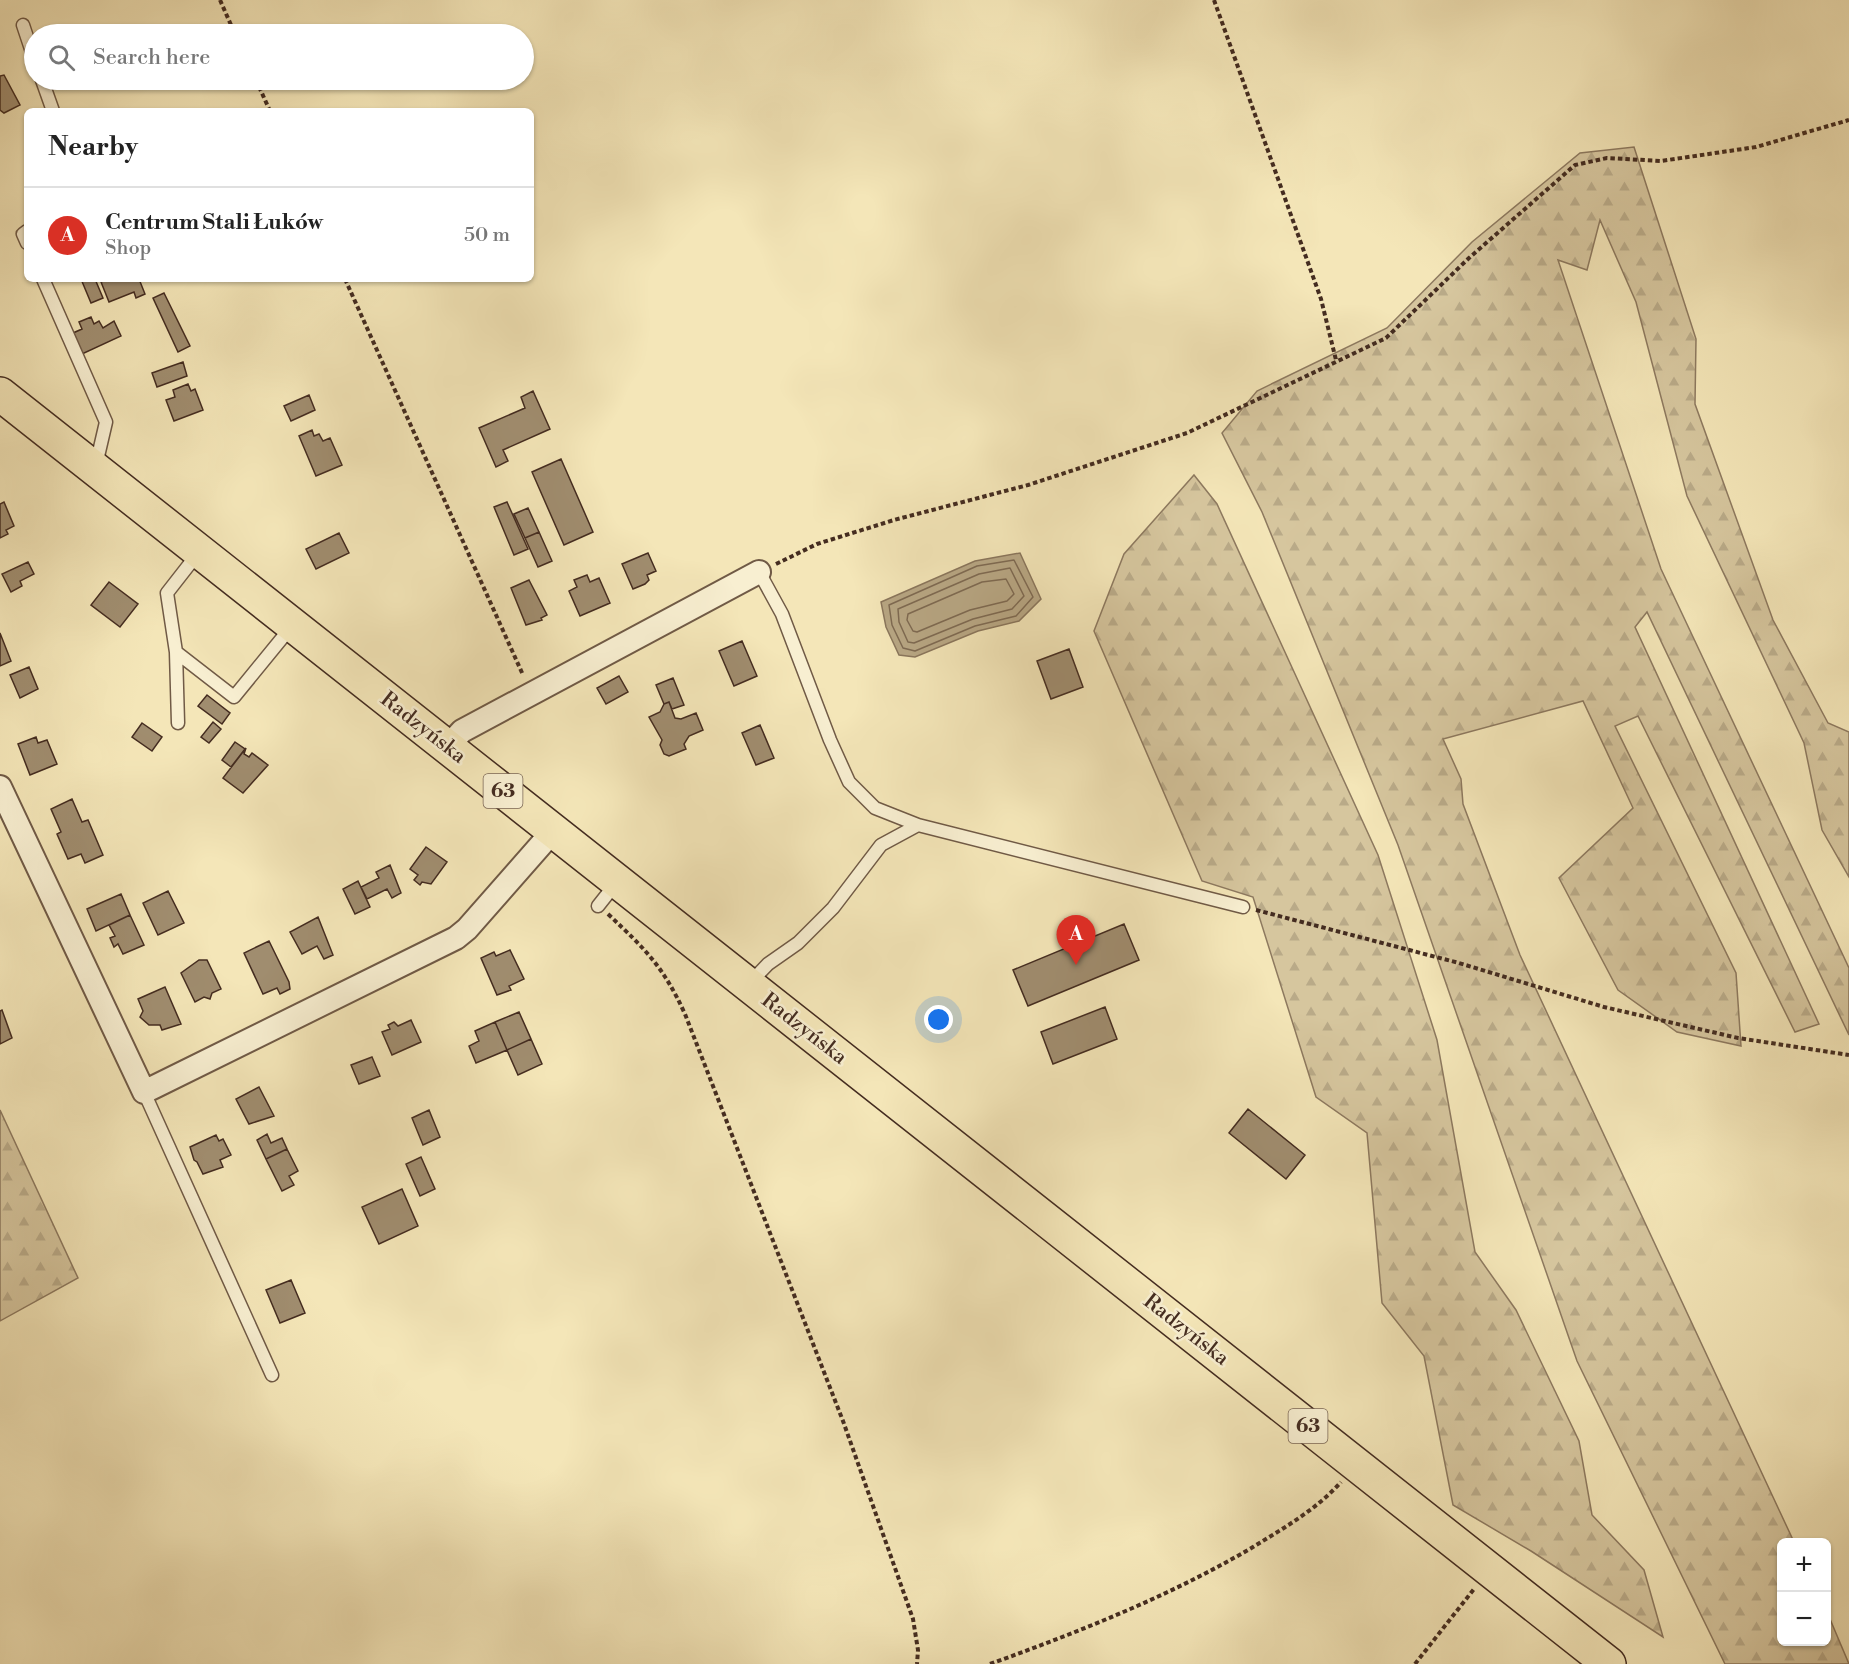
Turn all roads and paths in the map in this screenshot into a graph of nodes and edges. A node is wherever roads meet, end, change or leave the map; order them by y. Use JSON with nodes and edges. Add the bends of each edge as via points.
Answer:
{"nodes":[{"id":1,"x":220,"y":0,"type":"edge"},
{"id":2,"x":1215,"y":0,"type":"edge"},
{"id":3,"x":231,"y":24,"type":"edge"},
{"id":4,"x":23,"y":25,"type":"dead end"},
{"id":5,"x":24,"y":28,"type":"edge"},
{"id":6,"x":46,"y":90,"type":"edge"},
{"id":7,"x":260,"y":90,"type":"edge"},
{"id":8,"x":52,"y":108,"type":"edge"},
{"id":9,"x":269,"y":108,"type":"edge"},
{"id":10,"x":1849,"y":120,"type":"edge"},
{"id":11,"x":44,"y":282,"type":"edge"},
{"id":12,"x":346,"y":282,"type":"edge"},
{"id":13,"x":1336,"y":360,"type":"junction"},
{"id":14,"x":0,"y":394,"type":"edge"},
{"id":15,"x":95,"y":469,"type":"junction"},
{"id":16,"x":200,"y":551,"type":"junction"},
{"id":17,"x":759,"y":572,"type":"junction"},
{"id":18,"x":293,"y":625,"type":"junction"},
{"id":19,"x":176,"y":652,"type":"junction"},
{"id":20,"x":533,"y":694,"type":"junction"},
{"id":21,"x":178,"y":723,"type":"dead end"},
{"id":22,"x":447,"y":747,"type":"junction"},
{"id":23,"x":0,"y":787,"type":"edge"},
{"id":24,"x":918,"y":825,"type":"junction"},
{"id":25,"x":554,"y":830,"type":"junction"},
{"id":26,"x":608,"y":894,"type":"junction"},
{"id":27,"x":1243,"y":907,"type":"joint"},
{"id":28,"x":748,"y":985,"type":"junction"},
{"id":29,"x":1849,"y":1055,"type":"edge"},
{"id":30,"x":144,"y":1092,"type":"junction"},
{"id":31,"x":272,"y":1376,"type":"dead end"},
{"id":32,"x":1356,"y":1465,"type":"junction"},
{"id":33,"x":1488,"y":1569,"type":"junction"},
{"id":34,"x":917,"y":1664,"type":"edge"},
{"id":35,"x":990,"y":1664,"type":"edge"},
{"id":36,"x":1415,"y":1664,"type":"edge"},
{"id":37,"x":1609,"y":1664,"type":"edge"}],
"edges":[{"from":1,"to":3,"type":"path"},
{"from":2,"to":13,"type":"path","via":[[1321,299]]},
{"from":4,"to":5,"type":"lane"},
{"from":6,"to":8,"type":"lane"},
{"from":7,"to":9,"type":"path"},
{"from":10,"to":13,"type":"path","via":[[1756,147],[1661,161],[1607,158],[1575,165],[1386,338]]},
{"from":11,"to":15,"type":"lane","via":[[106,422]]},
{"from":12,"to":20,"type":"path"},
{"from":13,"to":17,"type":"path","via":[[1187,433],[1028,485],[817,544]]},
{"from":14,"to":15,"type":"main road","name":"Radzyńska","number":"63"},
{"from":15,"to":16,"type":"main road","name":"Radzyńska","number":"63"},
{"from":16,"to":18,"type":"main road","name":"Radzyńska","number":"63"},
{"from":16,"to":19,"type":"lane","via":[[167,593]]},
{"from":17,"to":20,"type":"street"},
{"from":17,"to":24,"type":"lane","via":[[782,614],[849,782],[875,808]]},
{"from":18,"to":19,"type":"lane","via":[[234,697]]},
{"from":18,"to":22,"type":"main road","name":"Radzyńska","number":"63"},
{"from":19,"to":21,"type":"lane"},
{"from":20,"to":22,"type":"street","via":[[462,731]]},
{"from":22,"to":25,"type":"main road","name":"Radzyńska","number":"63"},
{"from":23,"to":30,"type":"street"},
{"from":24,"to":27,"type":"lane"},
{"from":24,"to":28,"type":"lane","via":[[881,845],[833,908]]},
{"from":25,"to":26,"type":"main road","name":"Radzyńska","number":"63"},
{"from":25,"to":30,"type":"street","via":[[456,938]]},
{"from":26,"to":28,"type":"main road","name":"Radzyńska","number":"63"},
{"from":26,"to":34,"type":"path","via":[[669,978],[685,1014],[843,1421],[913,1618]]},
{"from":27,"to":29,"type":"path","via":[[1459,963],[1604,1007],[1738,1038]]},
{"from":28,"to":32,"type":"main road","name":"Radzyńska","number":"63"},
{"from":30,"to":31,"type":"lane"},
{"from":32,"to":33,"type":"main road","name":"Radzyńska","number":"63"},
{"from":32,"to":35,"type":"path","via":[[1298,1520],[1223,1564],[1133,1610]]},
{"from":33,"to":36,"type":"path"},
{"from":33,"to":37,"type":"main road","name":"Radzyńska","number":"63"}]}
